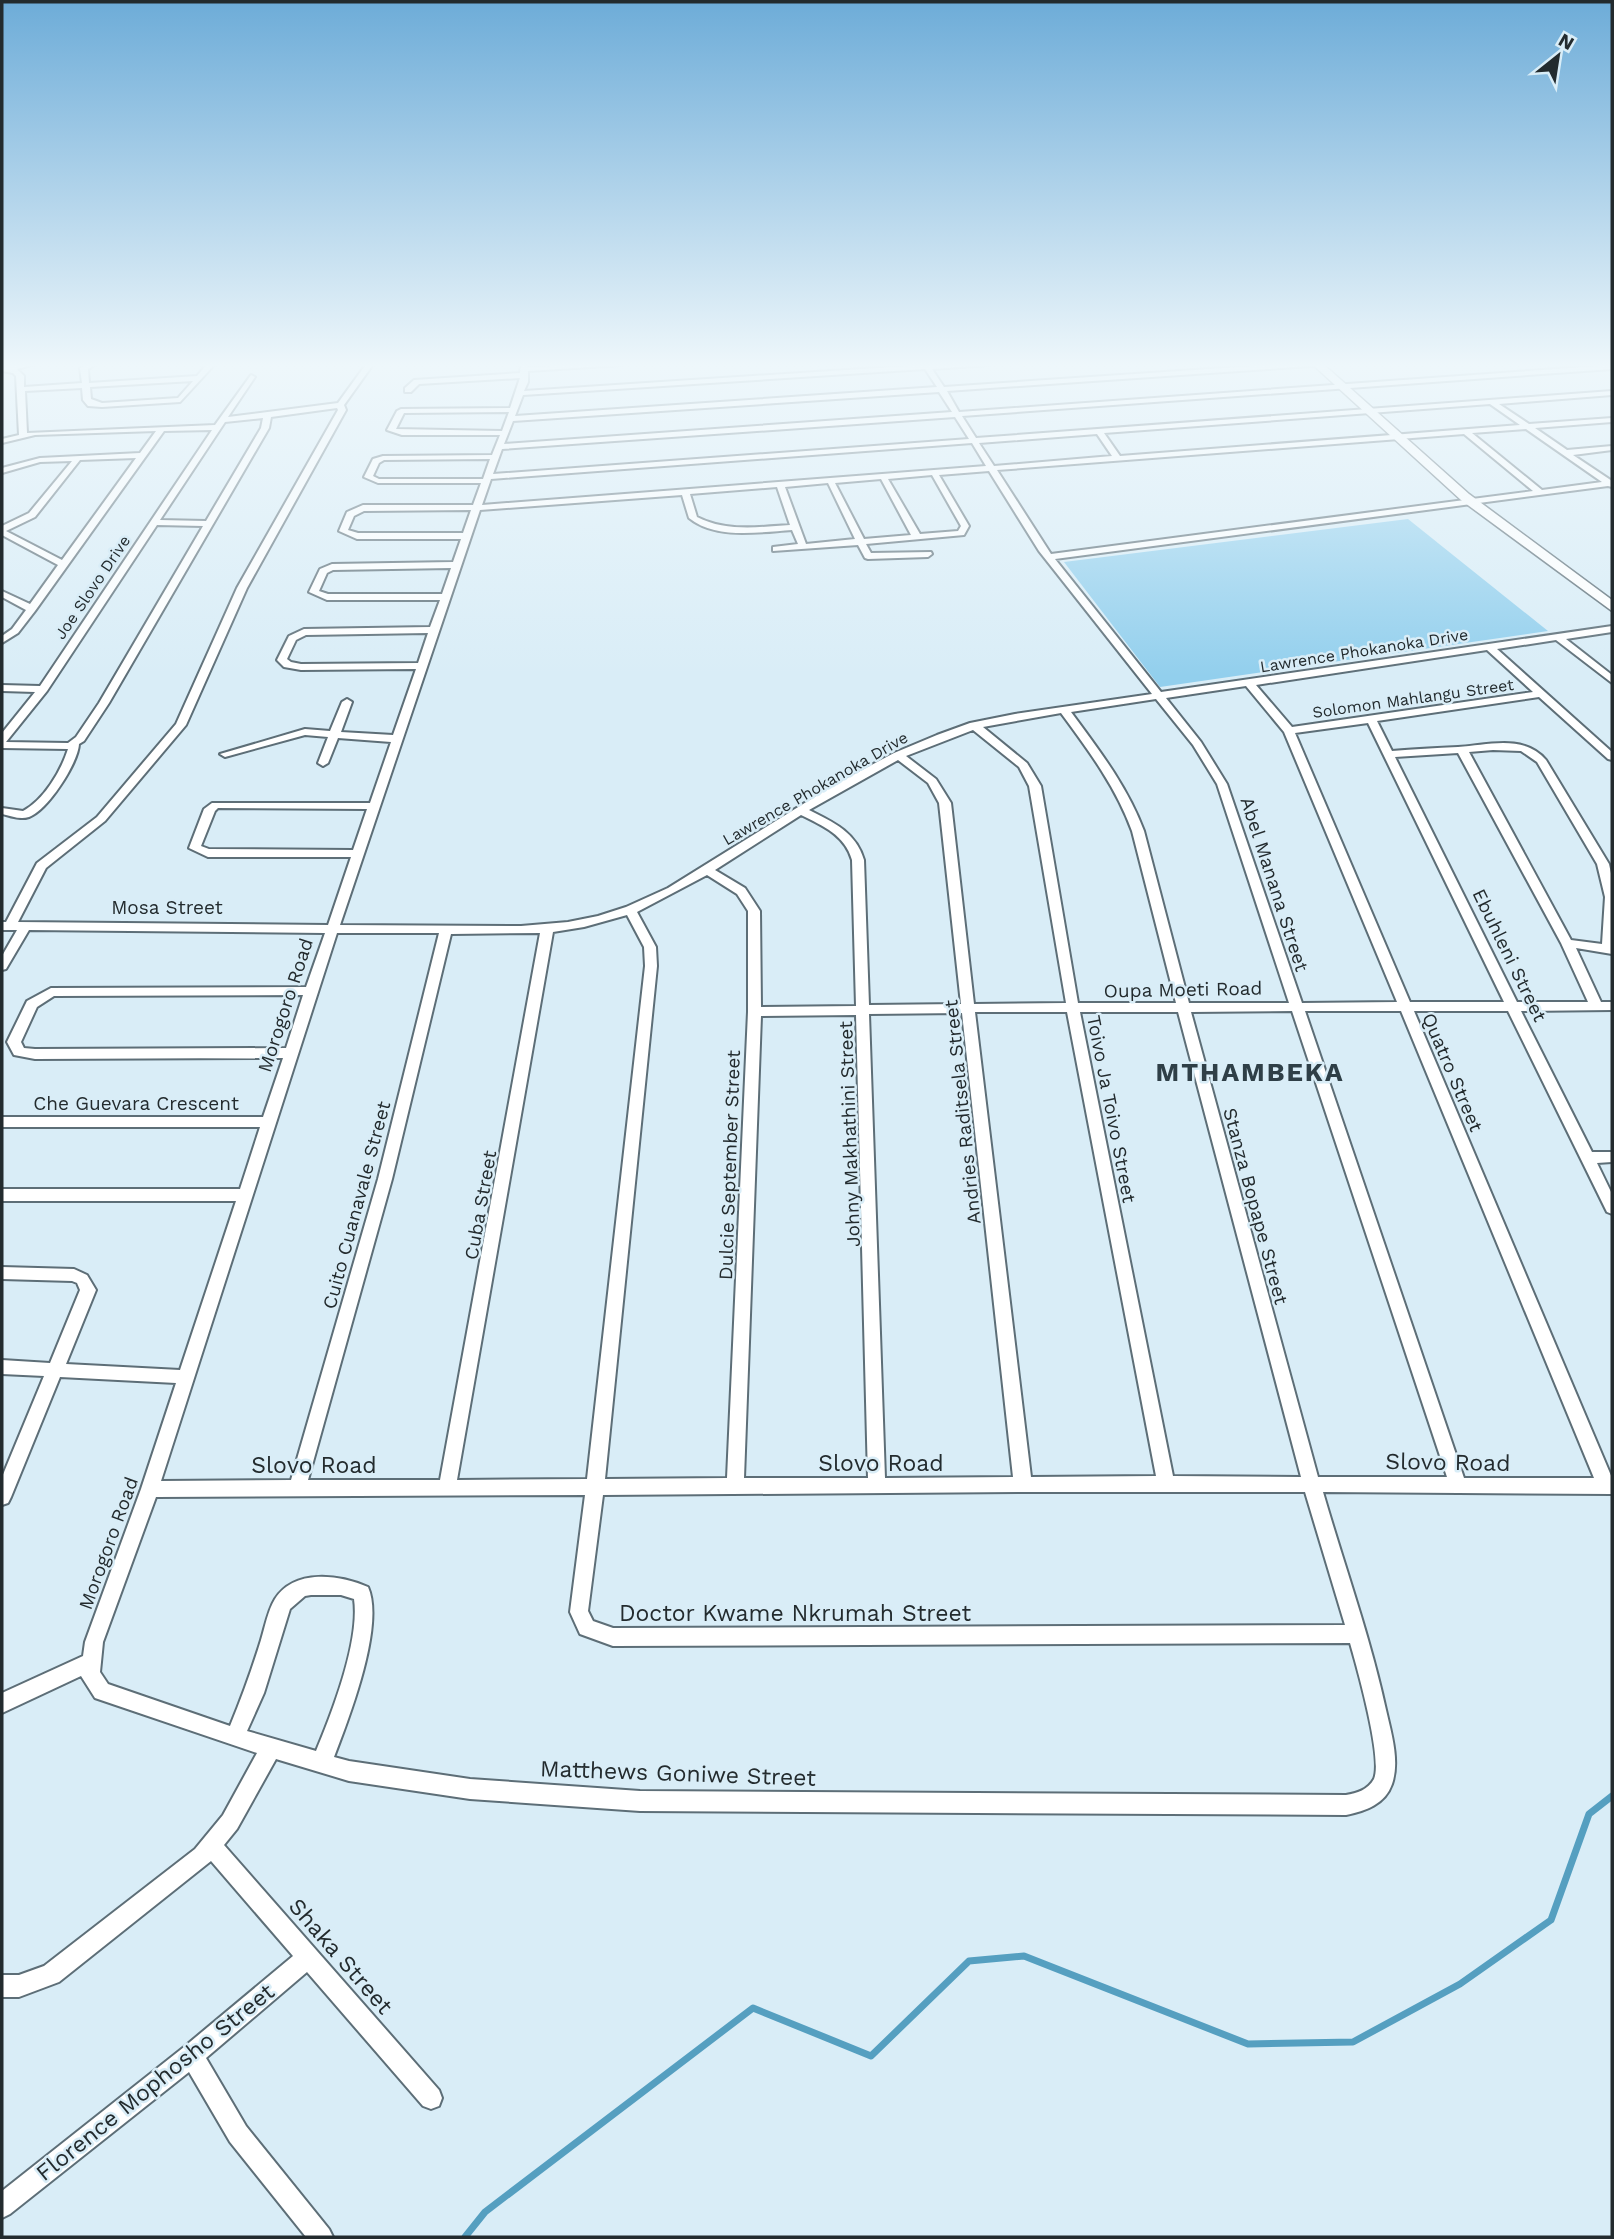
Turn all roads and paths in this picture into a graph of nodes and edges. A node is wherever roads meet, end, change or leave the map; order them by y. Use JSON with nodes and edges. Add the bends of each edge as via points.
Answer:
{"nodes":[{"id":1,"x":71,"y":467,"type":"edge"},
{"id":2,"x":135,"y":467,"type":"edge"},
{"id":3,"x":191,"y":467,"type":"edge"},
{"id":4,"x":241,"y":467,"type":"edge"},
{"id":5,"x":311,"y":467,"type":"edge"},
{"id":6,"x":373,"y":467,"type":"edge"},
{"id":7,"x":492,"y":467,"type":"edge"},
{"id":8,"x":634,"y":467,"type":"edge"},
{"id":9,"x":1010,"y":467,"type":"edge"},
{"id":10,"x":1432,"y":467,"type":"edge"},
{"id":11,"x":1510,"y":467,"type":"edge"},
{"id":12,"x":1586,"y":467,"type":"edge"},
{"id":13,"x":991,"y":469,"type":"junction"},
{"id":14,"x":935,"y":474,"type":"junction"},
{"id":15,"x":884,"y":478,"type":"junction"},
{"id":16,"x":487,"y":479,"type":"junction"},
{"id":17,"x":831,"y":482,"type":"junction"},
{"id":18,"x":1611,"y":484,"type":"edge"},
{"id":19,"x":780,"y":485,"type":"junction"},
{"id":20,"x":685,"y":492,"type":"junction"},
{"id":21,"x":1540,"y":492,"type":"junction"},
{"id":22,"x":1471,"y":502,"type":"junction"},
{"id":23,"x":477,"y":508,"type":"junction"},
{"id":24,"x":154,"y":522,"type":"junction"},
{"id":25,"x":207,"y":524,"type":"junction"},
{"id":26,"x":795,"y":527,"type":"junction"},
{"id":27,"x":2,"y":530,"type":"edge"},
{"id":28,"x":468,"y":536,"type":"junction"},
{"id":29,"x":917,"y":537,"type":"junction"},
{"id":30,"x":859,"y":542,"type":"junction"},
{"id":31,"x":803,"y":547,"type":"junction"},
{"id":32,"x":776,"y":550,"type":"dead end"},
{"id":33,"x":928,"y":554,"type":"dead end"},
{"id":34,"x":1048,"y":557,"type":"junction"},
{"id":35,"x":63,"y":564,"type":"junction"},
{"id":36,"x":458,"y":565,"type":"junction"},
{"id":37,"x":2,"y":594,"type":"edge"},
{"id":38,"x":446,"y":597,"type":"junction"},
{"id":39,"x":1612,"y":607,"type":"edge"},
{"id":40,"x":32,"y":610,"type":"junction"},
{"id":41,"x":1612,"y":629,"type":"edge"},
{"id":42,"x":434,"y":630,"type":"junction"},
{"id":43,"x":1557,"y":636,"type":"junction"},
{"id":44,"x":2,"y":640,"type":"edge"},
{"id":45,"x":1489,"y":647,"type":"junction"},
{"id":46,"x":422,"y":666,"type":"junction"},
{"id":47,"x":1612,"y":680,"type":"edge"},
{"id":48,"x":1249,"y":683,"type":"junction"},
{"id":49,"x":2,"y":688,"type":"edge"},
{"id":50,"x":43,"y":689,"type":"junction"},
{"id":51,"x":1541,"y":694,"type":"junction"},
{"id":52,"x":1160,"y":696,"type":"junction"},
{"id":53,"x":346,"y":702,"type":"dead end"},
{"id":54,"x":1064,"y":710,"type":"junction"},
{"id":55,"x":1372,"y":721,"type":"junction"},
{"id":56,"x":974,"y":725,"type":"junction"},
{"id":57,"x":1289,"y":732,"type":"junction"},
{"id":58,"x":334,"y":734,"type":"junction"},
{"id":59,"x":398,"y":740,"type":"junction"},
{"id":60,"x":2,"y":742,"type":"edge"},
{"id":61,"x":74,"y":744,"type":"junction"},
{"id":62,"x":1462,"y":750,"type":"junction"},
{"id":63,"x":225,"y":754,"type":"dead end"},
{"id":64,"x":1389,"y":754,"type":"junction"},
{"id":65,"x":898,"y":755,"type":"junction"},
{"id":66,"x":1612,"y":757,"type":"edge"},
{"id":67,"x":323,"y":763,"type":"dead end"},
{"id":68,"x":375,"y":806,"type":"junction"},
{"id":69,"x":2,"y":811,"type":"edge"},
{"id":70,"x":802,"y":811,"type":"junction"},
{"id":71,"x":358,"y":854,"type":"junction"},
{"id":72,"x":707,"y":870,"type":"junction"},
{"id":73,"x":630,"y":911,"type":"junction"},
{"id":74,"x":6,"y":926,"type":"edge"},
{"id":75,"x":25,"y":926,"type":"junction"},
{"id":76,"x":333,"y":928,"type":"junction"},
{"id":77,"x":446,"y":930,"type":"junction"},
{"id":78,"x":547,"y":930,"type":"junction"},
{"id":79,"x":1567,"y":943,"type":"junction"},
{"id":80,"x":1610,"y":950,"type":"edge"},
{"id":81,"x":2,"y":966,"type":"edge"},
{"id":82,"x":311,"y":991,"type":"junction"},
{"id":83,"x":1295,"y":1006,"type":"junction"},
{"id":84,"x":1597,"y":1006,"type":"junction"},
{"id":85,"x":1612,"y":1006,"type":"edge"},
{"id":86,"x":970,"y":1008,"type":"junction"},
{"id":87,"x":1182,"y":1008,"type":"junction"},
{"id":88,"x":1406,"y":1008,"type":"junction"},
{"id":89,"x":1515,"y":1008,"type":"junction"},
{"id":90,"x":1073,"y":1009,"type":"junction"},
{"id":91,"x":864,"y":1010,"type":"junction"},
{"id":92,"x":755,"y":1013,"type":"junction"},
{"id":93,"x":291,"y":1053,"type":"junction"},
{"id":94,"x":2,"y":1122,"type":"edge"},
{"id":95,"x":269,"y":1122,"type":"junction"},
{"id":96,"x":1612,"y":1157,"type":"edge"},
{"id":97,"x":1588,"y":1158,"type":"junction"},
{"id":98,"x":2,"y":1195,"type":"edge"},
{"id":99,"x":245,"y":1195,"type":"junction"},
{"id":100,"x":1612,"y":1208,"type":"edge"},
{"id":101,"x":2,"y":1273,"type":"edge"},
{"id":102,"x":2,"y":1367,"type":"edge"},
{"id":103,"x":56,"y":1370,"type":"junction"},
{"id":104,"x":187,"y":1377,"type":"junction"},
{"id":105,"x":6,"y":1475,"type":"edge"},
{"id":106,"x":1166,"y":1484,"type":"junction"},
{"id":107,"x":1311,"y":1484,"type":"junction"},
{"id":108,"x":735,"y":1486,"type":"junction"},
{"id":109,"x":877,"y":1486,"type":"junction"},
{"id":110,"x":1023,"y":1486,"type":"junction"},
{"id":111,"x":1458,"y":1486,"type":"junction"},
{"id":112,"x":1609,"y":1486,"type":"edge"},
{"id":113,"x":447,"y":1487,"type":"junction"},
{"id":114,"x":297,"y":1488,"type":"junction"},
{"id":115,"x":594,"y":1488,"type":"junction"},
{"id":116,"x":150,"y":1489,"type":"junction"},
{"id":117,"x":2,"y":1497,"type":"edge"},
{"id":118,"x":1356,"y":1634,"type":"junction"},
{"id":119,"x":89,"y":1663,"type":"junction"},
{"id":120,"x":2,"y":1703,"type":"edge"},
{"id":121,"x":235,"y":1737,"type":"junction"},
{"id":122,"x":271,"y":1748,"type":"junction"},
{"id":123,"x":321,"y":1763,"type":"junction"},
{"id":124,"x":1385,"y":1781,"type":"joint"},
{"id":125,"x":212,"y":1847,"type":"junction"},
{"id":126,"x":307,"y":1958,"type":"junction"},
{"id":127,"x":2,"y":1986,"type":"edge"},
{"id":128,"x":192,"y":2055,"type":"junction"},
{"id":129,"x":431,"y":2098,"type":"dead end"},
{"id":130,"x":2,"y":2206,"type":"edge"},
{"id":131,"x":321,"y":2237,"type":"edge"}],
"edges":[{"from":1,"to":27,"type":"street","via":[[32,515]]},
{"from":2,"to":35,"type":"street"},
{"from":3,"to":24,"type":"street","name":"Joe Slovo Drive"},
{"from":4,"to":25,"type":"street"},
{"from":5,"to":74,"type":"street","via":[[242,588],[181,726],[112,808],[41,866]]},
{"from":6,"to":16,"type":"street","via":[[368,477],[378,481]]},
{"from":7,"to":16,"type":"street","name":"Morogoro Road"},
{"from":8,"to":16,"type":"street"},
{"from":9,"to":13,"type":"street"},
{"from":10,"to":22,"type":"street"},
{"from":11,"to":21,"type":"street"},
{"from":12,"to":18,"type":"street"},
{"from":13,"to":14,"type":"street"},
{"from":13,"to":34,"type":"street","name":"Abel Manana Street"},
{"from":14,"to":15,"type":"street"},
{"from":14,"to":29,"type":"street","via":[[965,526],[961,533]]},
{"from":15,"to":17,"type":"street"},
{"from":15,"to":29,"type":"street"},
{"from":16,"to":23,"type":"street","name":"Morogoro Road"},
{"from":17,"to":19,"type":"street"},
{"from":17,"to":30,"type":"street"},
{"from":18,"to":21,"type":"street"},
{"from":19,"to":20,"type":"street"},
{"from":19,"to":26,"type":"street"},
{"from":20,"to":23,"type":"street"},
{"from":20,"to":26,"type":"street","via":[[693,518],[700,522],[746,530]]},
{"from":21,"to":22,"type":"street"},
{"from":22,"to":34,"type":"street"},
{"from":22,"to":39,"type":"street"},
{"from":23,"to":28,"type":"street","name":"Morogoro Road"},
{"from":23,"to":28,"type":"street","via":[[360,509],[350,514],[343,531],[357,536]]},
{"from":24,"to":25,"type":"street"},
{"from":24,"to":50,"type":"street","name":"Joe Slovo Drive"},
{"from":25,"to":61,"type":"street","via":[[104,703]]},
{"from":26,"to":31,"type":"street"},
{"from":27,"to":35,"type":"street"},
{"from":28,"to":36,"type":"street","name":"Morogoro Road"},
{"from":29,"to":30,"type":"street"},
{"from":30,"to":31,"type":"street"},
{"from":30,"to":33,"type":"street","via":[[870,557]]},
{"from":31,"to":32,"type":"street"},
{"from":34,"to":52,"type":"street","name":"Abel Manana Street"},
{"from":35,"to":40,"type":"street"},
{"from":36,"to":38,"type":"street","name":"Morogoro Road"},
{"from":36,"to":38,"type":"street","via":[[335,566],[323,571],[314,592],[323,597]]},
{"from":37,"to":40,"type":"street"},
{"from":38,"to":42,"type":"street","name":"Morogoro Road"},
{"from":40,"to":44,"type":"street"},
{"from":41,"to":43,"type":"street","name":"Lawrence Phokanoka Drive"},
{"from":42,"to":46,"type":"street","name":"Morogoro Road"},
{"from":42,"to":46,"type":"street","via":[[303,632],[292,638],[282,660],[300,667]]},
{"from":43,"to":45,"type":"street","name":"Lawrence Phokanoka Drive"},
{"from":43,"to":47,"type":"street"},
{"from":45,"to":48,"type":"street","name":"Lawrence Phokanoka Drive"},
{"from":45,"to":51,"type":"street"},
{"from":46,"to":59,"type":"street","name":"Morogoro Road"},
{"from":48,"to":52,"type":"street","name":"Lawrence Phokanoka Drive"},
{"from":48,"to":57,"type":"street","name":"Quatro Street"},
{"from":49,"to":50,"type":"street"},
{"from":50,"to":60,"type":"street","name":"Joe Slovo Drive"},
{"from":51,"to":55,"type":"street","name":"Solomon Mahlangu Street"},
{"from":51,"to":66,"type":"street"},
{"from":52,"to":54,"type":"street","name":"Lawrence Phokanoka Drive"},
{"from":52,"to":83,"type":"street","name":"Abel Manana Street","via":[[1222,784]]},
{"from":53,"to":58,"type":"street"},
{"from":54,"to":56,"type":"street","name":"Lawrence Phokanoka Drive"},
{"from":54,"to":87,"type":"street","name":"Stanza Bopape Street","via":[[1128,803]]},
{"from":55,"to":57,"type":"street","name":"Solomon Mahlangu Street"},
{"from":55,"to":64,"type":"street","name":"Ebuhleni Street"},
{"from":56,"to":65,"type":"street","name":"Lawrence Phokanoka Drive"},
{"from":56,"to":90,"type":"street","name":"Toivo Ja Toivo Street","via":[[1023,765],[1035,786]]},
{"from":57,"to":88,"type":"street","name":"Quatro Street"},
{"from":58,"to":59,"type":"street"},
{"from":58,"to":63,"type":"street","via":[[295,733]]},
{"from":58,"to":67,"type":"street"},
{"from":59,"to":68,"type":"street","name":"Morogoro Road"},
{"from":60,"to":61,"type":"street"},
{"from":61,"to":69,"type":"street","via":[[69,765],[32,811],[22,815]]},
{"from":62,"to":64,"type":"street"},
{"from":62,"to":79,"type":"street"},
{"from":62,"to":80,"type":"street","via":[[1518,747],[1541,760],[1603,864],[1611,897]]},
{"from":64,"to":89,"type":"street","name":"Ebuhleni Street"},
{"from":65,"to":70,"type":"street","name":"Lawrence Phokanoka Drive"},
{"from":65,"to":86,"type":"street","name":"Andries Raditsela Street","via":[[936,786],[945,803]]},
{"from":68,"to":71,"type":"street","name":"Morogoro Road"},
{"from":68,"to":71,"type":"street","via":[[216,805],[210,809],[195,848],[208,853]]},
{"from":70,"to":72,"type":"street","name":"Lawrence Phokanoka Drive"},
{"from":70,"to":91,"type":"street","name":"Johny Makhathini Street","via":[[845,834],[857,852]]},
{"from":71,"to":76,"type":"street","name":"Morogoro Road"},
{"from":72,"to":73,"type":"street","name":"Lawrence Phokanoka Drive"},
{"from":72,"to":92,"type":"street","name":"Dulcie September Street","via":[[741,891],[754,911]]},
{"from":73,"to":78,"type":"street","name":"Lawrence Phokanoka Drive"},
{"from":73,"to":115,"type":"street","name":"Doctor Kwame Nkrumah Street","via":[[650,947],[651,967]]},
{"from":74,"to":75,"type":"street","name":"Mosa Street"},
{"from":75,"to":76,"type":"street","name":"Mosa Street"},
{"from":75,"to":81,"type":"street"},
{"from":76,"to":77,"type":"street","name":"Lawrence Phokanoka Drive"},
{"from":76,"to":82,"type":"street","name":"Morogoro Road"},
{"from":77,"to":78,"type":"street","name":"Lawrence Phokanoka Drive"},
{"from":77,"to":114,"type":"street","name":"Cuito Cuanavale Street","via":[[385,1179]]},
{"from":78,"to":113,"type":"street","name":"Cuba Street"},
{"from":79,"to":80,"type":"street"},
{"from":79,"to":84,"type":"street"},
{"from":82,"to":93,"type":"street","name":"Morogoro Road"},
{"from":82,"to":93,"type":"street","via":[[51,992],[32,1004],[14,1046],[19,1052],[35,1054]]},
{"from":83,"to":87,"type":"street","name":"Oupa Moeti Road"},
{"from":83,"to":88,"type":"street","name":"Oupa Moeti Road"},
{"from":83,"to":111,"type":"street","name":"Abel Manana Street"},
{"from":84,"to":85,"type":"street","name":"Oupa Moeti Road"},
{"from":84,"to":89,"type":"street","name":"Oupa Moeti Road"},
{"from":86,"to":90,"type":"street","name":"Oupa Moeti Road"},
{"from":86,"to":91,"type":"street","name":"Oupa Moeti Road"},
{"from":86,"to":110,"type":"street","name":"Andries Raditsela Street"},
{"from":87,"to":90,"type":"street","name":"Oupa Moeti Road"},
{"from":87,"to":107,"type":"street","name":"Stanza Bopape Street"},
{"from":88,"to":89,"type":"street","name":"Oupa Moeti Road"},
{"from":88,"to":112,"type":"street","name":"Quatro Street"},
{"from":89,"to":97,"type":"street","name":"Ebuhleni Street"},
{"from":90,"to":106,"type":"street","name":"Toivo Ja Toivo Street"},
{"from":91,"to":92,"type":"street","name":"Oupa Moeti Road"},
{"from":91,"to":109,"type":"street","name":"Johny Makhathini Street"},
{"from":92,"to":108,"type":"street","name":"Dulcie September Street"},
{"from":93,"to":95,"type":"street","name":"Morogoro Road"},
{"from":94,"to":95,"type":"street","name":"Che Guevara Crescent"},
{"from":95,"to":99,"type":"street","name":"Morogoro Road"},
{"from":96,"to":97,"type":"street"},
{"from":97,"to":100,"type":"street","name":"Ebuhleni Street"},
{"from":98,"to":99,"type":"street"},
{"from":99,"to":104,"type":"street","name":"Morogoro Road"},
{"from":101,"to":103,"type":"street","via":[[74,1276],[87,1284]]},
{"from":102,"to":103,"type":"street"},
{"from":103,"to":104,"type":"street"},
{"from":103,"to":105,"type":"street"},
{"from":104,"to":116,"type":"street","name":"Morogoro Road"},
{"from":105,"to":117,"type":"street"},
{"from":106,"to":107,"type":"street","name":"Slovo Road"},
{"from":106,"to":110,"type":"street","name":"Slovo Road"},
{"from":107,"to":111,"type":"street","name":"Slovo Road"},
{"from":107,"to":118,"type":"street","name":"Stanza Bopape Street"},
{"from":108,"to":109,"type":"street","name":"Slovo Road"},
{"from":108,"to":115,"type":"street","name":"Slovo Road"},
{"from":109,"to":110,"type":"street","name":"Slovo Road"},
{"from":111,"to":112,"type":"street","name":"Slovo Road"},
{"from":113,"to":114,"type":"street","name":"Slovo Road"},
{"from":113,"to":115,"type":"street","name":"Slovo Road"},
{"from":114,"to":116,"type":"street","name":"Slovo Road"},
{"from":115,"to":118,"type":"street","name":"Doctor Kwame Nkrumah Street","via":[[579,1612],[587,1628],[599,1635]]},
{"from":116,"to":119,"type":"street","name":"Morogoro Road"},
{"from":118,"to":124,"type":"street","name":"Stanza Bopape Street","via":[[1384,1749]]},
{"from":119,"to":120,"type":"street"},
{"from":119,"to":121,"type":"street","name":"Matthews Goniwe Street","via":[[102,1691]]},
{"from":121,"to":122,"type":"street","name":"Matthews Goniwe Street"},
{"from":121,"to":123,"type":"street","via":[[282,1604],[300,1589],[353,1588],[362,1593],[366,1613],[338,1721]]},
{"from":122,"to":123,"type":"street","name":"Matthews Goniwe Street"},
{"from":122,"to":125,"type":"street"},
{"from":123,"to":124,"type":"street","name":"Matthews Goniwe Street","via":[[420,1783],[639,1801],[1346,1805],[1376,1795]]},
{"from":125,"to":126,"type":"street","name":"Shaka Street"},
{"from":125,"to":127,"type":"street","via":[[51,1974],[19,1986]]},
{"from":126,"to":128,"type":"street","name":"Florence Mophosho Street"},
{"from":126,"to":129,"type":"street","name":"Shaka Street"},
{"from":128,"to":130,"type":"street","name":"Florence Mophosho Street"},
{"from":128,"to":131,"type":"street","via":[[238,2134]]}]}
